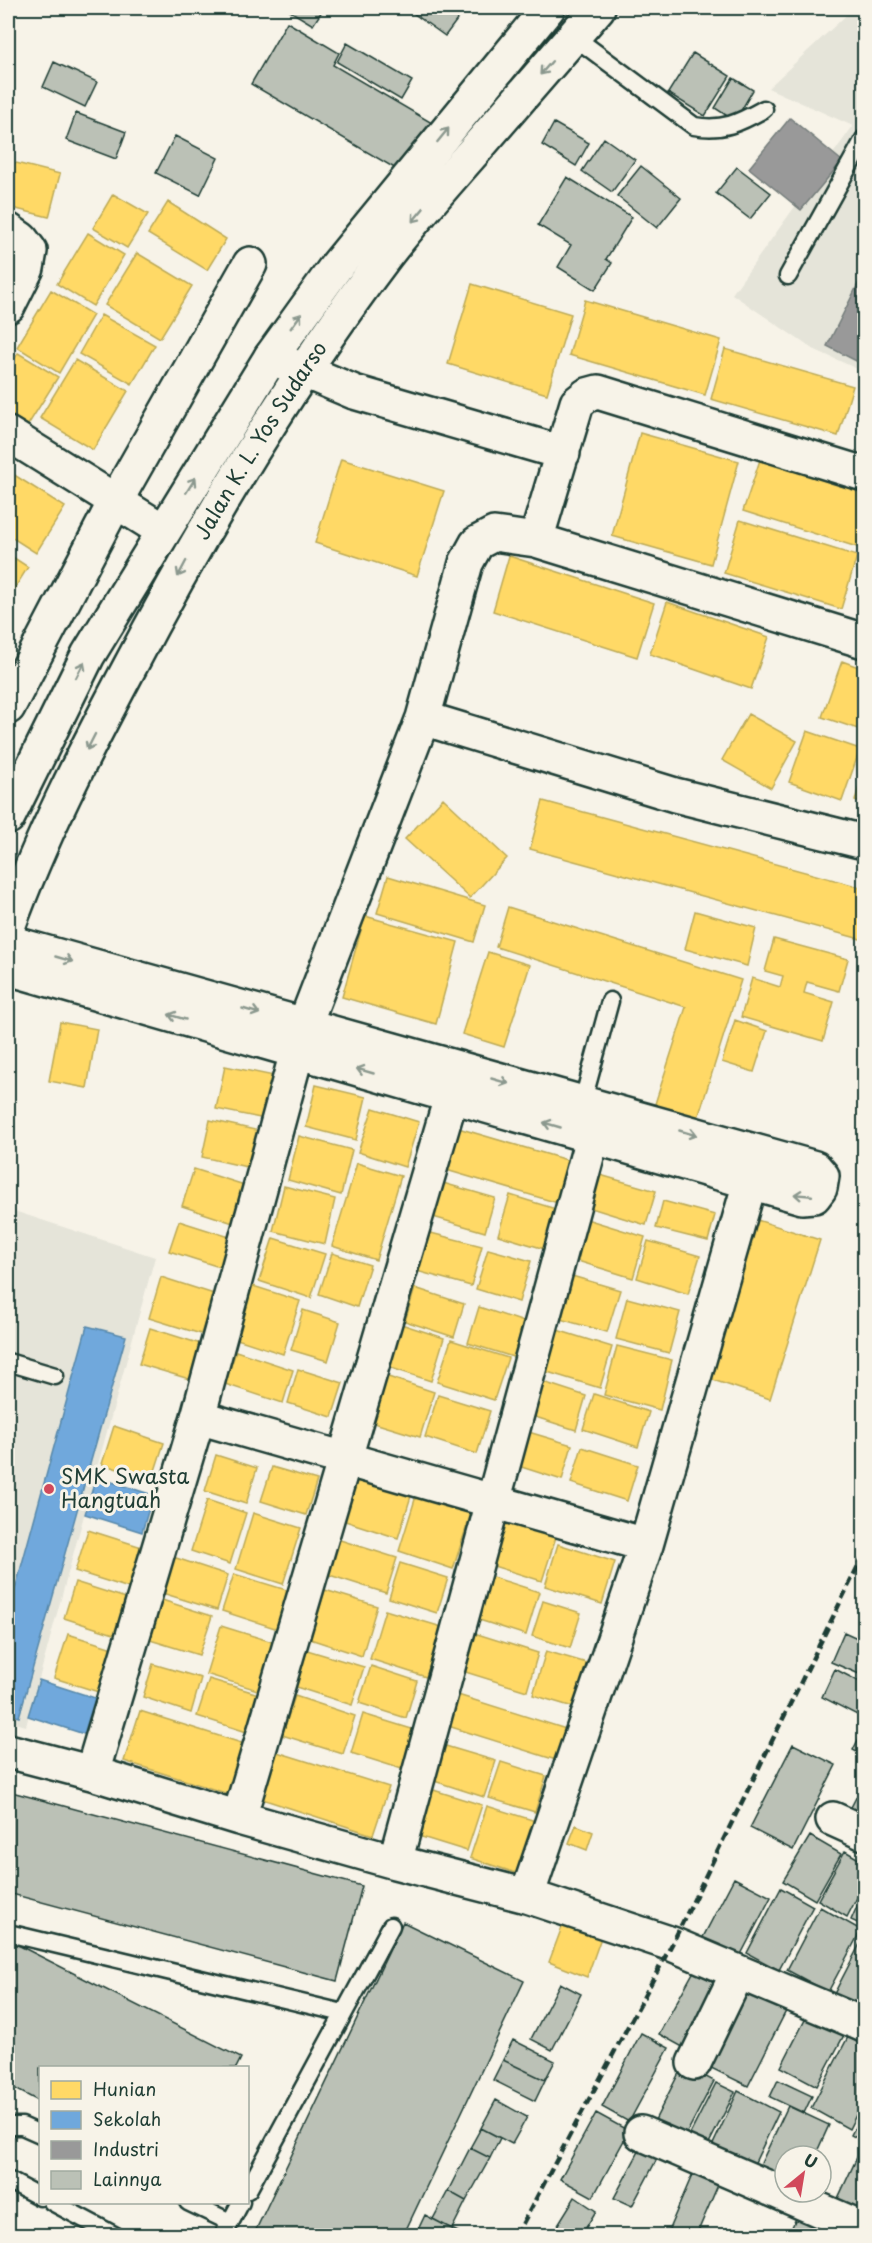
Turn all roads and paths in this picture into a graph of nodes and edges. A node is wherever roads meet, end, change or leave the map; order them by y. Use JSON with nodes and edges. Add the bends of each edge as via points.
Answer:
{"nodes":[{"id":1,"x":548,"y":8,"type":"edge"},
{"id":2,"x":598,"y":8,"type":"edge"},
{"id":3,"x":573,"y":36,"type":"junction"},
{"id":4,"x":764,"y":109,"type":"dead end"},
{"id":5,"x":864,"y":139,"type":"edge"},
{"id":6,"x":8,"y":230,"type":"edge"},
{"id":7,"x":250,"y":264,"type":"dead end"},
{"id":8,"x":788,"y":276,"type":"dead end"},
{"id":9,"x":8,"y":306,"type":"edge"},
{"id":10,"x":270,"y":357,"type":"junction"},
{"id":11,"x":302,"y":371,"type":"junction"},
{"id":12,"x":8,"y":435,"type":"edge"},
{"id":13,"x":563,"y":453,"type":"junction"},
{"id":14,"x":864,"y":474,"type":"edge"},
{"id":15,"x":115,"y":502,"type":"junction"},
{"id":16,"x":162,"y":530,"type":"junction"},
{"id":17,"x":536,"y":540,"type":"junction"},
{"id":18,"x":864,"y":641,"type":"edge"},
{"id":19,"x":8,"y":707,"type":"edge"},
{"id":20,"x":423,"y":718,"type":"junction"},
{"id":21,"x":8,"y":817,"type":"edge"},
{"id":22,"x":864,"y":842,"type":"edge"},
{"id":23,"x":8,"y":927,"type":"edge"},
{"id":24,"x":8,"y":942,"type":"edge"},
{"id":25,"x":8,"y":968,"type":"edge"},
{"id":26,"x":610,"y":1001,"type":"dead end"},
{"id":27,"x":301,"y":1039,"type":"junction"},
{"id":28,"x":456,"y":1083,"type":"junction"},
{"id":29,"x":592,"y":1117,"type":"junction"},
{"id":30,"x":750,"y":1182,"type":"junction"},
{"id":31,"x":8,"y":1362,"type":"edge"},
{"id":32,"x":55,"y":1376,"type":"dead end"},
{"id":33,"x":198,"y":1417,"type":"junction"},
{"id":34,"x":345,"y":1459,"type":"junction"},
{"id":35,"x":493,"y":1501,"type":"junction"},
{"id":36,"x":646,"y":1545,"type":"junction"},
{"id":37,"x":8,"y":1751,"type":"edge"},
{"id":38,"x":93,"y":1773,"type":"junction"},
{"id":39,"x":239,"y":1818,"type":"junction"},
{"id":40,"x":832,"y":1819,"type":"dead end"},
{"id":41,"x":864,"y":1833,"type":"edge"},
{"id":42,"x":395,"y":1862,"type":"junction"},
{"id":43,"x":527,"y":1896,"type":"junction"},
{"id":44,"x":391,"y":1926,"type":"dead end"},
{"id":45,"x":8,"y":1933,"type":"edge"},
{"id":46,"x":738,"y":1971,"type":"junction"},
{"id":47,"x":343,"y":2013,"type":"junction"},
{"id":48,"x":864,"y":2025,"type":"edge"},
{"id":49,"x":694,"y":2063,"type":"dead end"},
{"id":50,"x":8,"y":2126,"type":"edge"},
{"id":51,"x":641,"y":2133,"type":"dead end"},
{"id":52,"x":39,"y":2134,"type":"edge"},
{"id":53,"x":8,"y":2180,"type":"edge"},
{"id":54,"x":249,"y":2188,"type":"edge"},
{"id":55,"x":39,"y":2196,"type":"edge"},
{"id":56,"x":56,"y":2204,"type":"edge"},
{"id":57,"x":191,"y":2204,"type":"edge"},
{"id":58,"x":240,"y":2204,"type":"edge"},
{"id":59,"x":227,"y":2229,"type":"edge"},
{"id":60,"x":864,"y":2229,"type":"edge"},
{"id":61,"x":116,"y":2235,"type":"edge"}],
"edges":[{"from":10,"to":1,"type":"main road","name":"Jalan K. L. Yos Sudarso","one_way":true,"via":[[335,268]]},
{"from":2,"to":3,"type":"main road","name":"Jalan K. L. Yos Sudarso"},
{"from":3,"to":4,"type":"lane","via":[[694,126],[712,129],[738,124]]},
{"from":3,"to":11,"type":"main road","name":"Jalan K. L. Yos Sudarso","one_way":true,"via":[[419,214]]},
{"from":5,"to":8,"type":"lane"},
{"from":6,"to":9,"type":"main road","via":[[30,251],[27,268]]},
{"from":7,"to":15,"type":"main road"},
{"from":10,"to":11,"type":"main road"},
{"from":16,"to":10,"type":"main road","name":"Jalan K. L. Yos Sudarso","one_way":true},
{"from":11,"to":13,"type":"main road","via":[[354,392]]},
{"from":11,"to":23,"type":"main road","name":"Jalan K. L. Yos Sudarso","one_way":true,"via":[[153,621],[61,802]]},
{"from":12,"to":15,"type":"main road"},
{"from":13,"to":14,"type":"main road","via":[[577,403],[598,392]]},
{"from":13,"to":17,"type":"main road"},
{"from":15,"to":16,"type":"main road"},
{"from":15,"to":19,"type":"main road"},
{"from":21,"to":16,"type":"main road","name":"Jalan K. L. Yos Sudarso","one_way":true,"via":[[87,655]]},
{"from":17,"to":18,"type":"main road"},
{"from":17,"to":20,"type":"main road","via":[[494,534],[477,543],[466,564]]},
{"from":20,"to":22,"type":"main road","via":[[675,795]]},
{"from":20,"to":27,"type":"main road"},
{"from":24,"to":27,"type":"main road","one_way":true},
{"from":27,"to":25,"type":"main road","one_way":true},
{"from":26,"to":29,"type":"lane"},
{"from":27,"to":28,"type":"main road"},
{"from":27,"to":33,"type":"main road"},
{"from":28,"to":29,"type":"main road"},
{"from":28,"to":34,"type":"main road"},
{"from":29,"to":30,"type":"main road"},
{"from":29,"to":30,"type":"main road","one_way":true,"via":[[815,1168],[822,1176],[814,1196],[802,1197]]},
{"from":29,"to":35,"type":"main road"},
{"from":30,"to":36,"type":"main road"},
{"from":31,"to":32,"type":"lane"},
{"from":33,"to":34,"type":"main road"},
{"from":33,"to":38,"type":"main road"},
{"from":34,"to":35,"type":"main road"},
{"from":34,"to":39,"type":"main road"},
{"from":35,"to":36,"type":"main road"},
{"from":35,"to":42,"type":"main road"},
{"from":36,"to":43,"type":"main road"},
{"from":37,"to":38,"type":"main road"},
{"from":38,"to":39,"type":"main road"},
{"from":39,"to":42,"type":"main road"},
{"from":40,"to":41,"type":"main road"},
{"from":42,"to":43,"type":"main road"},
{"from":43,"to":46,"type":"main road","via":[[672,1944]]},
{"from":44,"to":47,"type":"lane"},
{"from":45,"to":47,"type":"lane"},
{"from":46,"to":48,"type":"main road"},
{"from":46,"to":49,"type":"main road"},
{"from":47,"to":54,"type":"lane"},
{"from":50,"to":52,"type":"lane","via":[[22,2126]]},
{"from":51,"to":60,"type":"main road"},
{"from":53,"to":55,"type":"lane"},
{"from":56,"to":61,"type":"lane"},
{"from":57,"to":59,"type":"lane"},
{"from":58,"to":59,"type":"lane"}]}
